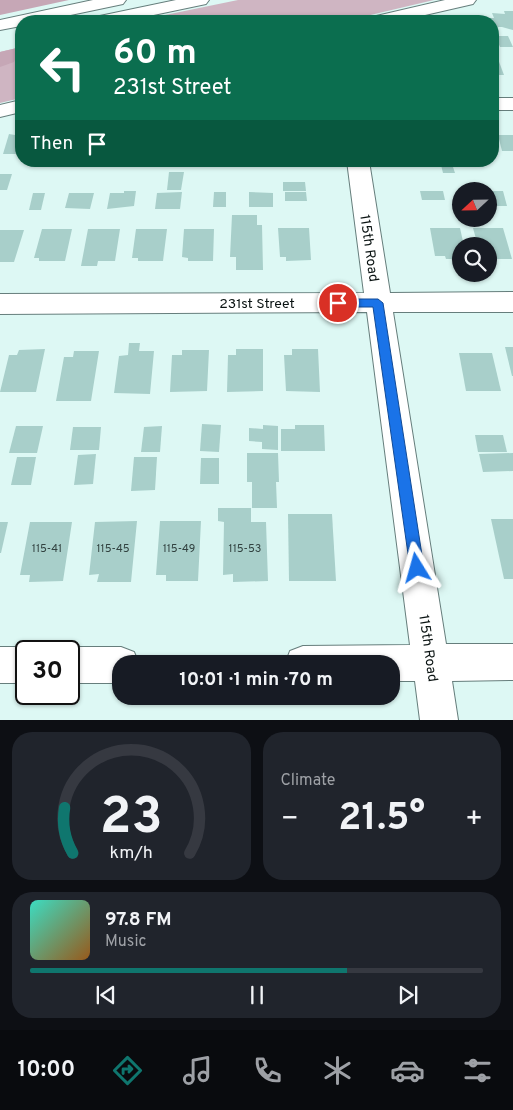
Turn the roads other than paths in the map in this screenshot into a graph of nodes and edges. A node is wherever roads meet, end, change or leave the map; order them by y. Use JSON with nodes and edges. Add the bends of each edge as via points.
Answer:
{"nodes":[{"id":1,"x":117,"y":0,"type":"edge"},
{"id":2,"x":200,"y":0,"type":"edge"},
{"id":3,"x":467,"y":0,"type":"edge"},
{"id":4,"x":47,"y":15,"type":"edge"},
{"id":5,"x":129,"y":15,"type":"edge"},
{"id":6,"x":403,"y":15,"type":"edge"},
{"id":7,"x":15,"y":22,"type":"edge"},
{"id":8,"x":0,"y":25,"type":"edge"},
{"id":9,"x":499,"y":104,"type":"edge"},
{"id":10,"x":513,"y":104,"type":"edge"},
{"id":11,"x":15,"y":107,"type":"edge"},
{"id":12,"x":0,"y":111,"type":"edge"},
{"id":13,"x":359,"y":167,"type":"edge"},
{"id":14,"x":513,"y":302,"type":"edge"},
{"id":15,"x":378,"y":303,"type":"junction"},
{"id":16,"x":0,"y":304,"type":"edge"},
{"id":17,"x":513,"y":662,"type":"edge"},
{"id":18,"x":400,"y":663,"type":"edge"},
{"id":19,"x":431,"y":663,"type":"junction"},
{"id":20,"x":15,"y":665,"type":"edge"},
{"id":21,"x":80,"y":665,"type":"edge"},
{"id":22,"x":112,"y":665,"type":"edge"},
{"id":23,"x":0,"y":666,"type":"edge"},
{"id":24,"x":439,"y":720,"type":"edge"}],
"edges":[{"from":1,"to":4,"type":"main road"},
{"from":2,"to":5,"type":"main road"},
{"from":3,"to":6,"type":"main road"},
{"from":7,"to":8,"type":"main road"},
{"from":9,"to":10,"type":"main road"},
{"from":11,"to":12,"type":"main road"},
{"from":13,"to":15,"type":"main road","name":"115th Road"},
{"from":14,"to":15,"type":"main road","name":"231st Street"},
{"from":15,"to":16,"type":"main road","name":"231st Street"},
{"from":15,"to":19,"type":"main road","name":"115th Road"},
{"from":17,"to":19,"type":"main road"},
{"from":18,"to":19,"type":"main road"},
{"from":19,"to":24,"type":"main road","name":"115th Road"},
{"from":20,"to":23,"type":"main road"},
{"from":21,"to":22,"type":"main road"}]}
